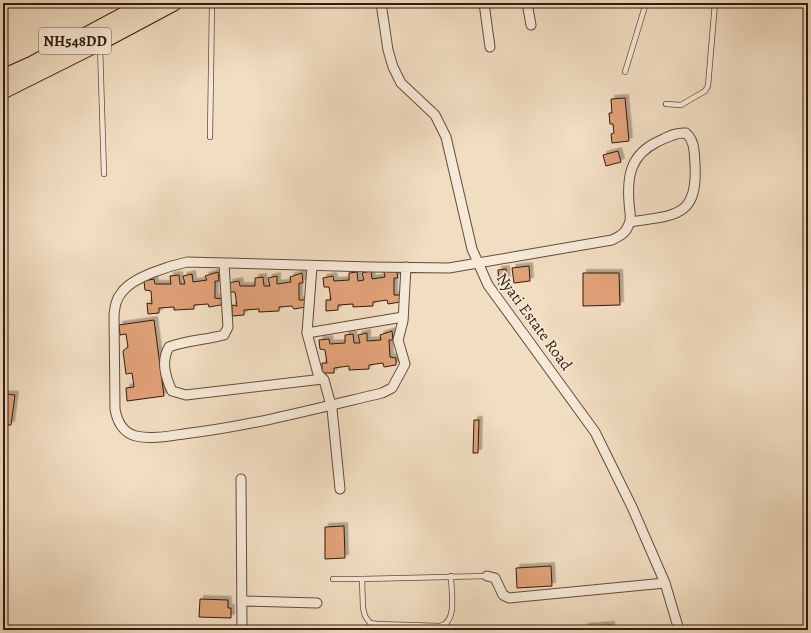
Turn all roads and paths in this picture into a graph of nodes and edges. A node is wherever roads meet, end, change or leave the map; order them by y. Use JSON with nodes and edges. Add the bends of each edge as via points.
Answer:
{"nodes":[{"id":1,"x":146,"y":3,"type":"edge"},
{"id":2,"x":174,"y":3,"type":"edge"},
{"id":3,"x":212,"y":3,"type":"edge"},
{"id":4,"x":382,"y":3,"type":"edge"},
{"id":5,"x":484,"y":3,"type":"edge"},
{"id":6,"x":527,"y":3,"type":"edge"},
{"id":7,"x":646,"y":3,"type":"edge"},
{"id":8,"x":715,"y":3,"type":"edge"},
{"id":9,"x":530,"y":25,"type":"dead end"},
{"id":10,"x":100,"y":43,"type":"junction"},
{"id":11,"x":490,"y":47,"type":"dead end"},
{"id":12,"x":624,"y":72,"type":"dead end"},
{"id":13,"x":3,"y":77,"type":"edge"},
{"id":14,"x":3,"y":91,"type":"edge"},
{"id":15,"x":666,"y":104,"type":"dead end"},
{"id":16,"x":210,"y":137,"type":"dead end"},
{"id":17,"x":104,"y":174,"type":"dead end"},
{"id":18,"x":630,"y":222,"type":"junction"},
{"id":19,"x":478,"y":262,"type":"junction"},
{"id":20,"x":224,"y":264,"type":"junction"},
{"id":21,"x":312,"y":266,"type":"junction"},
{"id":22,"x":406,"y":267,"type":"junction"},
{"id":23,"x":403,"y":317,"type":"junction"},
{"id":24,"x":307,"y":333,"type":"junction"},
{"id":25,"x":323,"y":379,"type":"junction"},
{"id":26,"x":331,"y":405,"type":"junction"},
{"id":27,"x":241,"y":479,"type":"dead end"},
{"id":28,"x":340,"y":489,"type":"dead end"},
{"id":29,"x":451,"y":576,"type":"junction"},
{"id":30,"x":487,"y":576,"type":"joint"},
{"id":31,"x":362,"y":579,"type":"junction"},
{"id":32,"x":333,"y":580,"type":"dead end"},
{"id":33,"x":665,"y":583,"type":"junction"},
{"id":34,"x":242,"y":601,"type":"junction"},
{"id":35,"x":317,"y":603,"type":"dead end"},
{"id":36,"x":242,"y":630,"type":"edge"},
{"id":37,"x":679,"y":630,"type":"edge"}],
"edges":[{"from":1,"to":13,"type":"highway","number":"NH548DD"},
{"from":2,"to":10,"type":"highway","number":"NH548DD"},
{"from":3,"to":16,"type":"lane"},
{"from":4,"to":19,"type":"street","name":"Nyati Estate Road","via":[[388,50],[393,67],[401,83],[435,115],[446,137],[469,236]]},
{"from":5,"to":11,"type":"street"},
{"from":6,"to":9,"type":"street"},
{"from":7,"to":12,"type":"lane"},
{"from":8,"to":15,"type":"lane","via":[[708,86],[705,91],[681,105]]},
{"from":10,"to":14,"type":"highway","number":"NH548DD"},
{"from":10,"to":17,"type":"lane"},
{"from":18,"to":18,"type":"street","via":[[628,191],[631,173],[638,156],[646,148],[672,135],[686,133],[694,144],[696,181],[689,204],[676,214]]},
{"from":18,"to":19,"type":"street","via":[[625,232],[612,240]]},
{"from":19,"to":22,"type":"street","via":[[449,268]]},
{"from":19,"to":33,"type":"street","name":"Nyati Estate Road","via":[[497,300],[595,432],[632,506]]},
{"from":20,"to":21,"type":"street"},
{"from":20,"to":25,"type":"street","via":[[228,327],[224,335],[169,346],[164,356],[166,378],[172,391],[186,395]]},
{"from":20,"to":26,"type":"street","via":[[187,262],[165,267],[122,290],[116,302],[114,315],[115,409],[117,420],[124,430],[135,436],[153,437],[233,427]]},
{"from":21,"to":22,"type":"street"},
{"from":21,"to":24,"type":"street"},
{"from":22,"to":23,"type":"street"},
{"from":23,"to":24,"type":"street"},
{"from":23,"to":26,"type":"street","via":[[398,340],[405,364],[392,388],[382,393]]},
{"from":24,"to":25,"type":"street","via":[[318,374]]},
{"from":25,"to":26,"type":"street"},
{"from":26,"to":28,"type":"street"},
{"from":27,"to":34,"type":"street"},
{"from":29,"to":30,"type":"lane"},
{"from":29,"to":31,"type":"lane"},
{"from":29,"to":31,"type":"lane","via":[[452,613],[450,620],[440,626],[370,622],[363,608]]},
{"from":30,"to":33,"type":"street","via":[[494,578],[503,595],[509,598]]},
{"from":31,"to":32,"type":"lane"},
{"from":33,"to":37,"type":"street","name":"Nyati Estate Road"},
{"from":34,"to":35,"type":"street"},
{"from":34,"to":36,"type":"street"}]}
